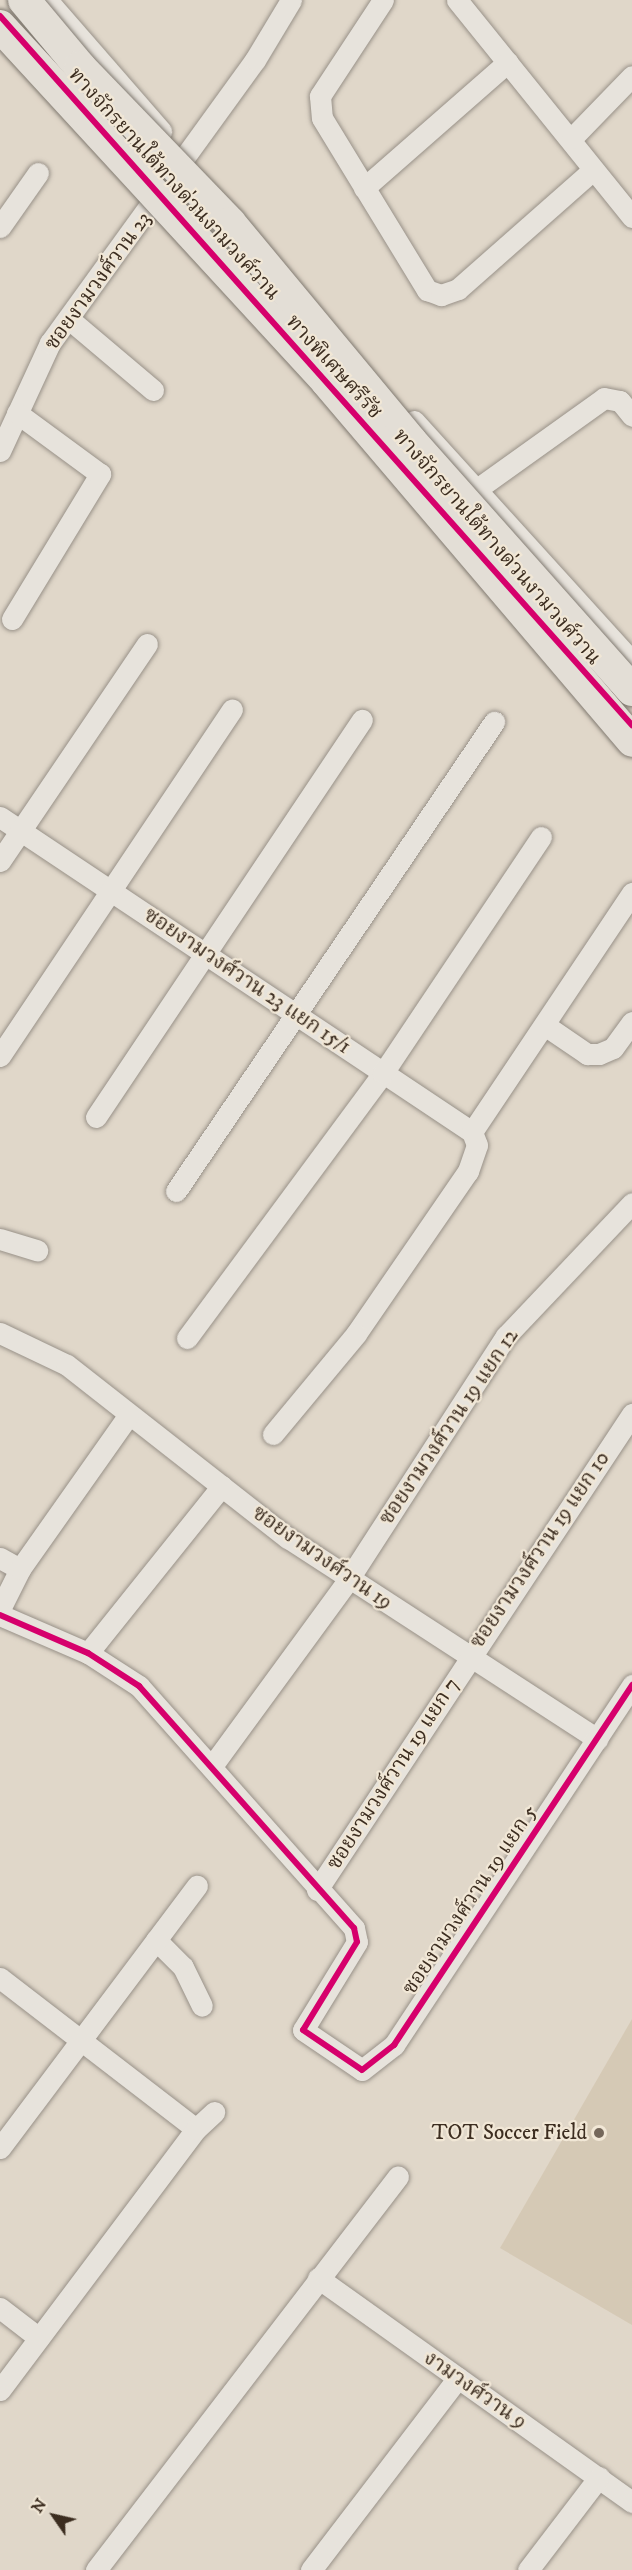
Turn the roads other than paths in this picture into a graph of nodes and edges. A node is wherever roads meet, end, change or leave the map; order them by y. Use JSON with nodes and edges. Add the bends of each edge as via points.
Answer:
{"nodes":[{"id":1,"x":24,"y":0,"type":"edge"},
{"id":2,"x":47,"y":0,"type":"edge"},
{"id":3,"x":291,"y":0,"type":"edge"},
{"id":4,"x":382,"y":0,"type":"edge"},
{"id":5,"x":457,"y":0,"type":"edge"},
{"id":6,"x":0,"y":26,"type":"edge"},
{"id":7,"x":508,"y":62,"type":"junction"},
{"id":8,"x":632,"y":76,"type":"edge"},
{"id":9,"x":572,"y":138,"type":"junction"},
{"id":10,"x":184,"y":159,"type":"junction"},
{"id":11,"x":593,"y":170,"type":"junction"},
{"id":12,"x":38,"y":173,"type":"dead end"},
{"id":13,"x":364,"y":188,"type":"junction"},
{"id":14,"x":632,"y":217,"type":"edge"},
{"id":15,"x":0,"y":227,"type":"edge"},
{"id":16,"x":69,"y":319,"type":"junction"},
{"id":17,"x":153,"y":390,"type":"dead end"},
{"id":18,"x":17,"y":413,"type":"junction"},
{"id":19,"x":632,"y":416,"type":"edge"},
{"id":20,"x":0,"y":451,"type":"edge"},
{"id":21,"x":477,"y":489,"type":"junction"},
{"id":22,"x":12,"y":620,"type":"dead end"},
{"id":23,"x":147,"y":644,"type":"dead end"},
{"id":24,"x":632,"y":661,"type":"edge"},
{"id":25,"x":632,"y":690,"type":"edge"},
{"id":26,"x":232,"y":709,"type":"dead end"},
{"id":27,"x":362,"y":720,"type":"dead end"},
{"id":28,"x":494,"y":722,"type":"dead end"},
{"id":29,"x":632,"y":741,"type":"edge"},
{"id":30,"x":0,"y":817,"type":"edge"},
{"id":31,"x":20,"y":830,"type":"junction"},
{"id":32,"x":541,"y":837,"type":"dead end"},
{"id":33,"x":0,"y":861,"type":"edge"},
{"id":34,"x":111,"y":889,"type":"junction"},
{"id":35,"x":632,"y":893,"type":"edge"},
{"id":36,"x":204,"y":951,"type":"junction"},
{"id":37,"x":296,"y":1012,"type":"junction"},
{"id":38,"x":632,"y":1022,"type":"edge"},
{"id":39,"x":546,"y":1026,"type":"junction"},
{"id":40,"x":0,"y":1056,"type":"edge"},
{"id":41,"x":383,"y":1073,"type":"junction"},
{"id":42,"x":96,"y":1117,"type":"dead end"},
{"id":43,"x":471,"y":1132,"type":"junction"},
{"id":44,"x":176,"y":1191,"type":"dead end"},
{"id":45,"x":632,"y":1203,"type":"edge"},
{"id":46,"x":0,"y":1239,"type":"edge"},
{"id":47,"x":38,"y":1250,"type":"dead end"},
{"id":48,"x":0,"y":1333,"type":"edge"},
{"id":49,"x":187,"y":1338,"type":"dead end"},
{"id":50,"x":632,"y":1414,"type":"edge"},
{"id":51,"x":128,"y":1416,"type":"junction"},
{"id":52,"x":273,"y":1434,"type":"dead end"},
{"id":53,"x":222,"y":1486,"type":"junction"},
{"id":54,"x":0,"y":1558,"type":"edge"},
{"id":55,"x":20,"y":1569,"type":"junction"},
{"id":56,"x":348,"y":1580,"type":"junction"},
{"id":57,"x":0,"y":1609,"type":"edge"},
{"id":58,"x":0,"y":1615,"type":"edge"},
{"id":59,"x":88,"y":1653,"type":"junction"},
{"id":60,"x":469,"y":1657,"type":"junction"},
{"id":61,"x":632,"y":1685,"type":"edge"},
{"id":62,"x":597,"y":1739,"type":"junction"},
{"id":63,"x":212,"y":1766,"type":"junction"},
{"id":64,"x":197,"y":1886,"type":"dead end"},
{"id":65,"x":317,"y":1890,"type":"junction"},
{"id":66,"x":156,"y":1940,"type":"junction"},
{"id":67,"x":0,"y":1978,"type":"edge"},
{"id":68,"x":202,"y":2006,"type":"dead end"},
{"id":69,"x":81,"y":2040,"type":"junction"},
{"id":70,"x":214,"y":2112,"type":"dead end"},
{"id":71,"x":196,"y":2128,"type":"junction"},
{"id":72,"x":0,"y":2148,"type":"edge"},
{"id":73,"x":398,"y":2177,"type":"dead end"},
{"id":74,"x":318,"y":2278,"type":"junction"},
{"id":75,"x":0,"y":2308,"type":"edge"},
{"id":76,"x":39,"y":2338,"type":"junction"},
{"id":77,"x":458,"y":2378,"type":"junction"},
{"id":78,"x":0,"y":2390,"type":"edge"},
{"id":79,"x":599,"y":2477,"type":"junction"},
{"id":80,"x":632,"y":2502,"type":"edge"},
{"id":81,"x":100,"y":2569,"type":"edge"},
{"id":82,"x":311,"y":2570,"type":"edge"},
{"id":83,"x":528,"y":2570,"type":"edge"}],
"edges":[{"from":1,"to":25,"type":"highway","name":"ทางพิเศษศรีรัช","bridge":true,"via":[[80,67],[230,223],[411,441]]},
{"from":2,"to":10,"type":"street"},
{"from":3,"to":10,"type":"street","name":"ซอยงามวงศ์วาน 23"},
{"from":4,"to":13,"type":"street","via":[[320,96],[322,118]]},
{"from":5,"to":7,"type":"street"},
{"from":6,"to":29,"type":"highway","name":"ทางพิเศษศรีรัช","bridge":true,"via":[[327,382]]},
{"from":7,"to":9,"type":"street"},
{"from":7,"to":13,"type":"street"},
{"from":8,"to":9,"type":"street"},
{"from":9,"to":11,"type":"street"},
{"from":10,"to":16,"type":"street","name":"ซอยงามวงศ์วาน 23"},
{"from":10,"to":21,"type":"street","via":[[308,307]]},
{"from":11,"to":13,"type":"street","via":[[458,289],[441,295],[418,280]]},
{"from":11,"to":14,"type":"street"},
{"from":12,"to":15,"type":"street"},
{"from":16,"to":17,"type":"street"},
{"from":16,"to":18,"type":"street","name":"ซอยงามวงศ์วาน 23","via":[[50,343]]},
{"from":18,"to":20,"type":"street","name":"ซอยงามวงศ์วาน 23"},
{"from":18,"to":22,"type":"street","via":[[100,474]]},
{"from":19,"to":21,"type":"street","via":[[620,401],[604,398]]},
{"from":21,"to":24,"type":"street"},
{"from":23,"to":31,"type":"street"},
{"from":26,"to":34,"type":"street"},
{"from":27,"to":36,"type":"street"},
{"from":28,"to":37,"type":"street"},
{"from":30,"to":31,"type":"street","name":"ซอยงามวงศ์วาน 23 แยก 15/1"},
{"from":31,"to":33,"type":"street"},
{"from":31,"to":34,"type":"street","name":"ซอยงามวงศ์วาน 23 แยก 15/1"},
{"from":32,"to":41,"type":"street"},
{"from":34,"to":36,"type":"street","name":"ซอยงามวงศ์วาน 23 แยก 15/1"},
{"from":34,"to":40,"type":"street"},
{"from":35,"to":39,"type":"street"},
{"from":36,"to":37,"type":"street","name":"ซอยงามวงศ์วาน 23 แยก 15/1"},
{"from":36,"to":42,"type":"street"},
{"from":37,"to":41,"type":"street","name":"ซอยงามวงศ์วาน 23 แยก 15/1"},
{"from":37,"to":44,"type":"street"},
{"from":38,"to":39,"type":"street","via":[[613,1048],[599,1054],[587,1054]]},
{"from":39,"to":43,"type":"street"},
{"from":41,"to":43,"type":"street","name":"ซอยงามวงศ์วาน 23 แยก 15/1"},
{"from":41,"to":49,"type":"street"},
{"from":43,"to":52,"type":"street","via":[[473,1157],[356,1334]]},
{"from":45,"to":56,"type":"street","name":"ซอยงามวงศ์วาน 19 แยก 12","via":[[506,1336]]},
{"from":46,"to":47,"type":"street"},
{"from":48,"to":51,"type":"street","name":"ซอยงามวงศ์วาน 19","via":[[67,1365]]},
{"from":50,"to":60,"type":"street","name":"ซอยงามวงศ์วาน 19 แยก 10"},
{"from":51,"to":53,"type":"street","name":"ซอยงามวงศ์วาน 19"},
{"from":51,"to":55,"type":"street"},
{"from":53,"to":56,"type":"street","name":"ซอยงามวงศ์วาน 19"},
{"from":53,"to":59,"type":"street"},
{"from":54,"to":55,"type":"street"},
{"from":55,"to":57,"type":"street"},
{"from":56,"to":60,"type":"street","name":"ซอยงามวงศ์วาน 19"},
{"from":56,"to":63,"type":"street","name":"ซอยงามวงศ์วาน 19 แยก 12"},
{"from":58,"to":59,"type":"street"},
{"from":59,"to":63,"type":"street","via":[[139,1686]]},
{"from":60,"to":62,"type":"street","name":"ซอยงามวงศ์วาน 19"},
{"from":60,"to":65,"type":"street","name":"ซอยงามวงศ์วาน 19 แยก 7"},
{"from":61,"to":62,"type":"street"},
{"from":62,"to":65,"type":"street","name":"ซอยงามวงศ์วาน 19 แยก 5","via":[[394,2045],[362,2070],[303,2030],[360,1935]]},
{"from":63,"to":65,"type":"street"},
{"from":64,"to":66,"type":"street"},
{"from":66,"to":68,"type":"street","via":[[183,1967],[192,1995]]},
{"from":66,"to":69,"type":"street"},
{"from":67,"to":69,"type":"street"},
{"from":69,"to":71,"type":"street"},
{"from":69,"to":72,"type":"street"},
{"from":70,"to":71,"type":"street"},
{"from":71,"to":76,"type":"street"},
{"from":73,"to":74,"type":"street"},
{"from":74,"to":77,"type":"street","name":"งามวงศ์วาน 9"},
{"from":74,"to":81,"type":"street"},
{"from":75,"to":76,"type":"street"},
{"from":76,"to":78,"type":"street"},
{"from":77,"to":79,"type":"street","name":"งามวงศ์วาน 9"},
{"from":77,"to":82,"type":"street"},
{"from":79,"to":80,"type":"street","name":"งามวงศ์วาน 9"},
{"from":79,"to":83,"type":"street"}]}
